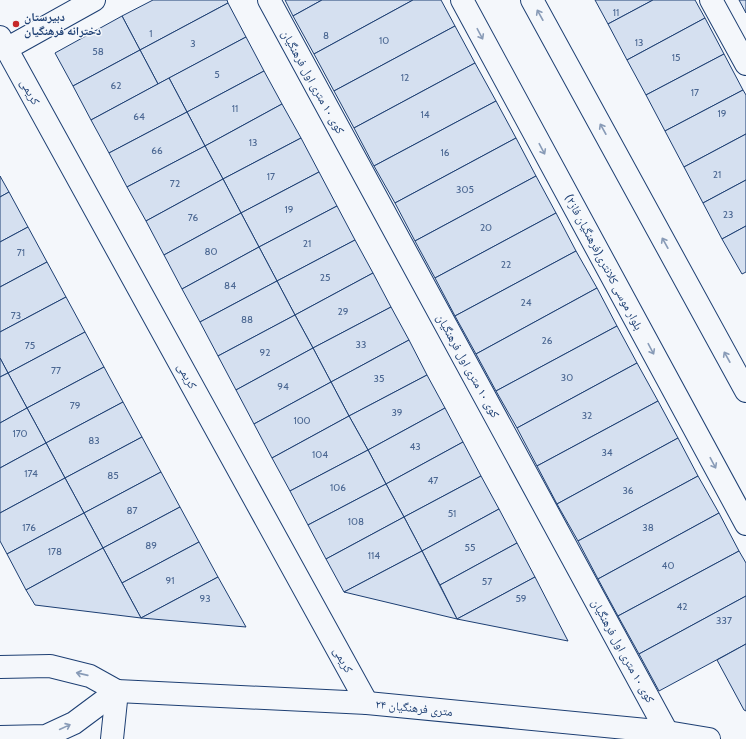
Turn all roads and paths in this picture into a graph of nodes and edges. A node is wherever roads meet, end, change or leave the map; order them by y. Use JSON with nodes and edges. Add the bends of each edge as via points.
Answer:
{"nodes":[{"id":1,"x":94,"y":0,"type":"edge"},
{"id":2,"x":269,"y":0,"type":"edge"},
{"id":3,"x":462,"y":0,"type":"edge"},
{"id":4,"x":532,"y":0,"type":"edge"},
{"id":5,"x":711,"y":0,"type":"edge"},
{"id":6,"x":3,"y":43,"type":"edge"},
{"id":7,"x":746,"y":64,"type":"edge"},
{"id":8,"x":746,"y":391,"type":"edge"},
{"id":9,"x":746,"y":524,"type":"edge"},
{"id":10,"x":0,"y":667,"type":"edge"},
{"id":11,"x":117,"y":691,"type":"junction"},
{"id":12,"x":367,"y":703,"type":"junction"},
{"id":13,"x":667,"y":732,"type":"junction"},
{"id":14,"x":0,"y":737,"type":"edge"},
{"id":15,"x":112,"y":739,"type":"edge"},
{"id":16,"x":709,"y":739,"type":"edge"}],
"edges":[{"from":1,"to":6,"type":"street"},
{"from":2,"to":13,"type":"street","name":"کوی ۱۰ متری اول فرهنگیان"},
{"from":3,"to":9,"type":"street","name":"بلوار موسی کلانتری(فرهنگیان فاز۲)","one_way":true},
{"from":8,"to":4,"type":"street","one_way":true},
{"from":5,"to":7,"type":"street"},
{"from":6,"to":12,"type":"street","name":"کریمی"},
{"from":11,"to":10,"type":"street","name":"۲۴ متری فرهنگیان","one_way":true,"via":[[90,676],[50,666]]},
{"from":11,"to":12,"type":"street","name":"۲۴ متری فرهنگیان"},
{"from":14,"to":11,"type":"street","one_way":true,"via":[[46,736],[74,723]]},
{"from":11,"to":15,"type":"street"},
{"from":12,"to":13,"type":"street","name":"۲۴ متری فرهنگیان"},
{"from":13,"to":16,"type":"street","name":"۲۴ متری فرهنگیان"}]}
